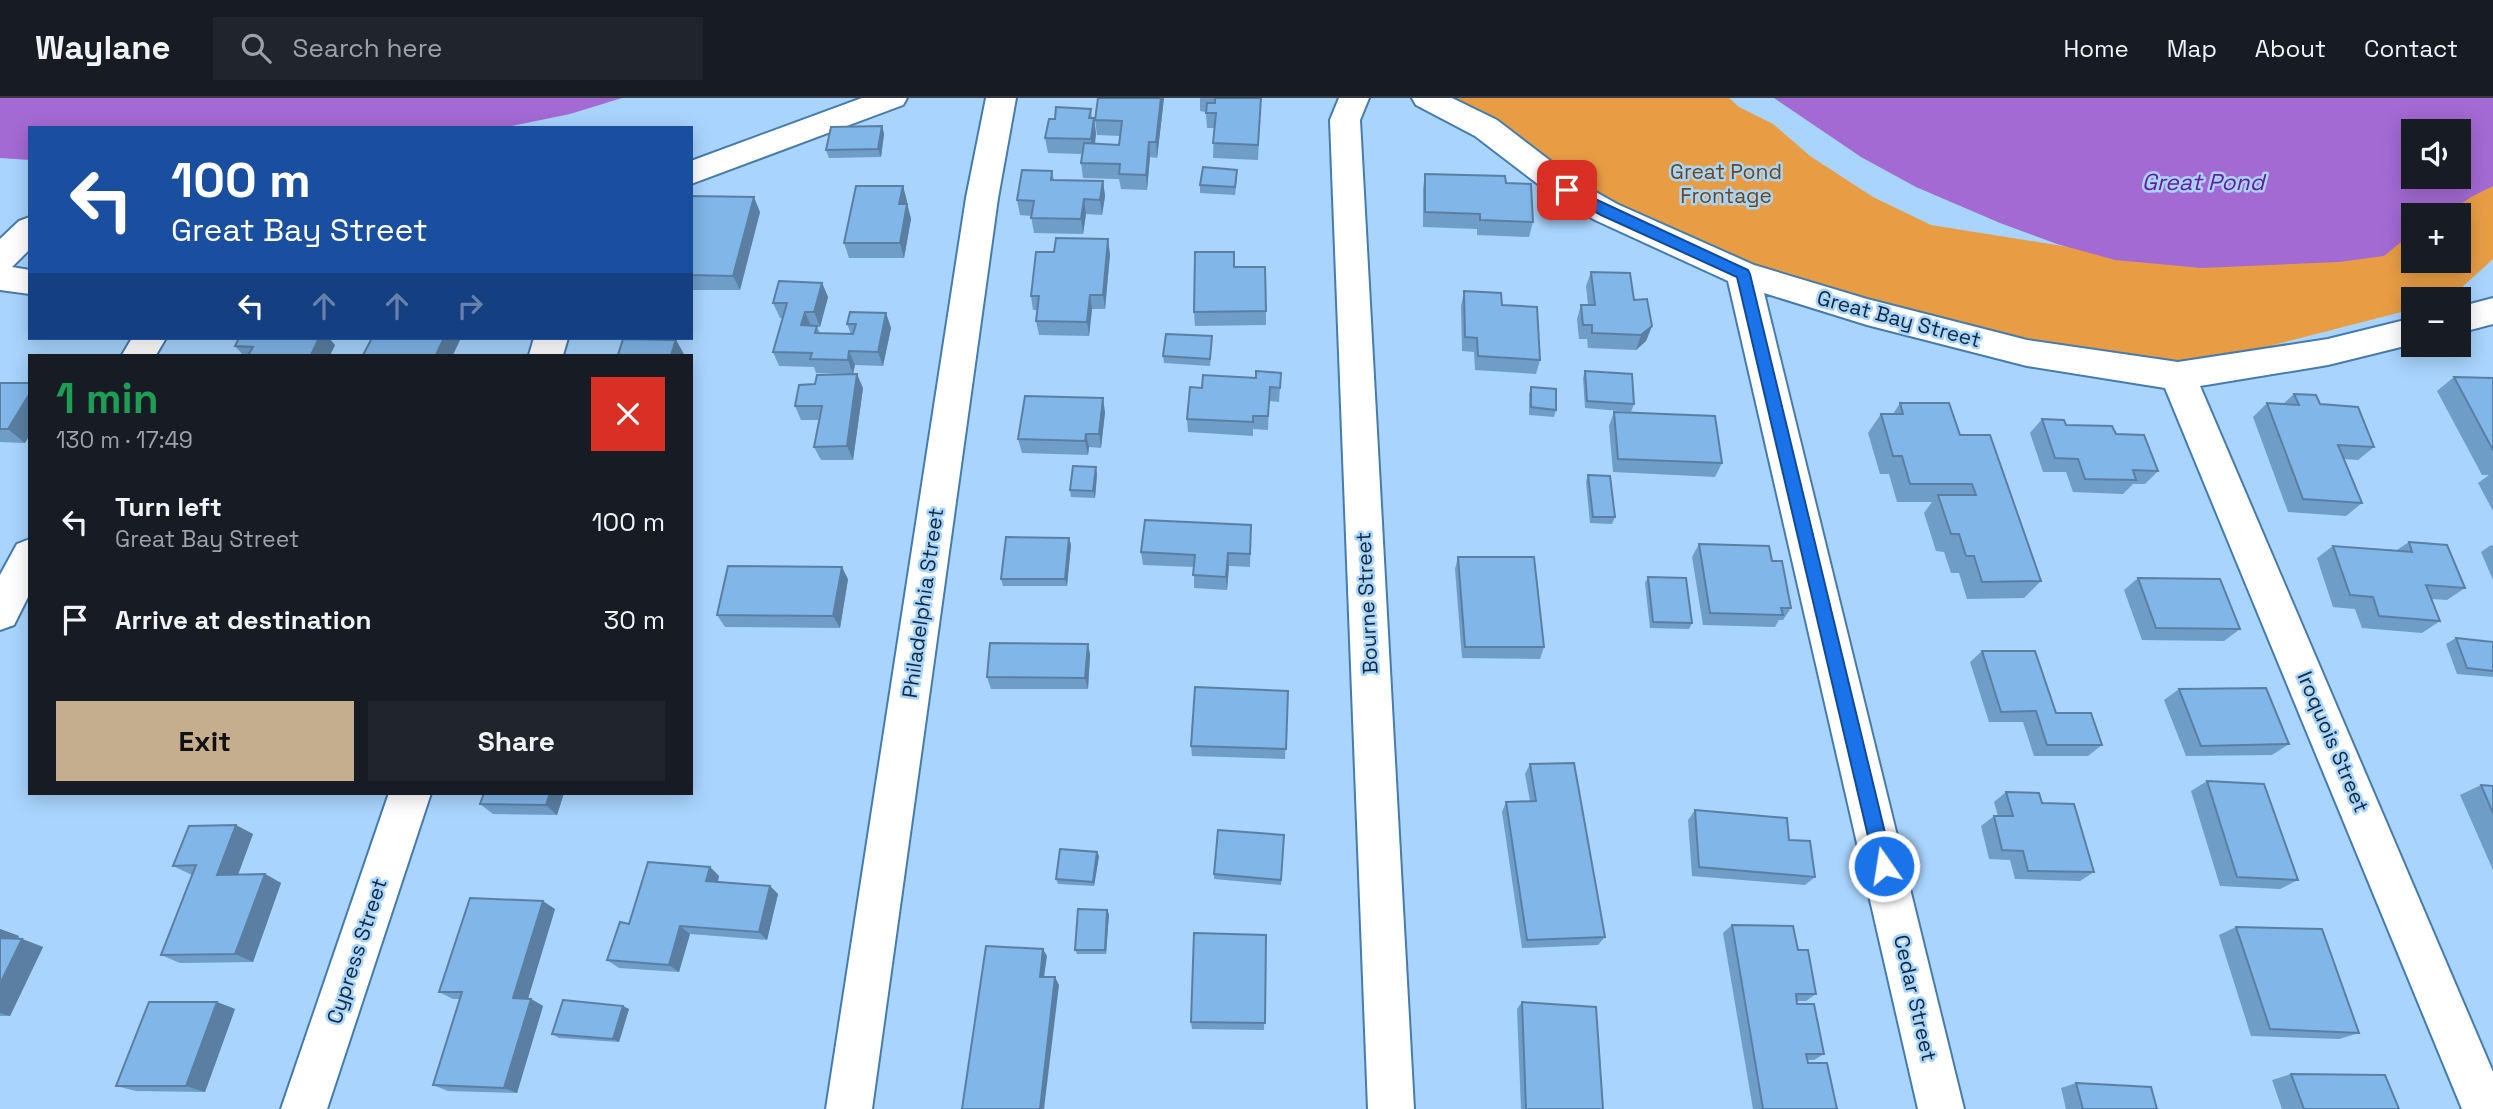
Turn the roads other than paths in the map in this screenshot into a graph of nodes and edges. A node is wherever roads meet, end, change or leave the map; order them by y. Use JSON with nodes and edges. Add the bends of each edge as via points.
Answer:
{"nodes":[{"id":1,"x":892,"y":98,"type":"edge"},
{"id":2,"x":1001,"y":98,"type":"edge"},
{"id":3,"x":1354,"y":98,"type":"edge"},
{"id":4,"x":1427,"y":98,"type":"edge"},
{"id":5,"x":693,"y":172,"type":"edge"},
{"id":6,"x":28,"y":231,"type":"edge"},
{"id":7,"x":0,"y":259,"type":"edge"},
{"id":8,"x":1743,"y":274,"type":"junction"},
{"id":9,"x":0,"y":278,"type":"edge"},
{"id":10,"x":28,"y":282,"type":"edge"},
{"id":11,"x":2493,"y":311,"type":"edge"},
{"id":12,"x":2471,"y":317,"type":"edge"},
{"id":13,"x":2401,"y":334,"type":"edge"},
{"id":14,"x":2178,"y":376,"type":"junction"},
{"id":15,"x":28,"y":559,"type":"edge"},
{"id":16,"x":0,"y":613,"type":"edge"},
{"id":17,"x":409,"y":795,"type":"edge"},
{"id":18,"x":304,"y":1109,"type":"edge"},
{"id":19,"x":849,"y":1109,"type":"edge"},
{"id":20,"x":1391,"y":1109,"type":"edge"},
{"id":21,"x":1941,"y":1109,"type":"edge"},
{"id":22,"x":2485,"y":1109,"type":"edge"}],
"edges":[{"from":1,"to":5,"type":"street"},
{"from":2,"to":19,"type":"street","name":"Philadelphia Street","via":[[980,212]]},
{"from":3,"to":20,"type":"street","name":"Bourne Street","via":[[1345,120]]},
{"from":4,"to":8,"type":"street","name":"Great Bay Street","via":[[1486,128],[1577,196]]},
{"from":6,"to":7,"type":"street"},
{"from":8,"to":14,"type":"street","name":"Great Bay Street","via":[[2027,353]]},
{"from":8,"to":21,"type":"street","name":"Cedar Street"},
{"from":9,"to":10,"type":"street"},
{"from":11,"to":12,"type":"street"},
{"from":13,"to":14,"type":"street","name":"Great Bay Street","via":[[2328,352]]},
{"from":14,"to":22,"type":"street","name":"Iroquois Street"},
{"from":15,"to":16,"type":"street"},
{"from":17,"to":18,"type":"street","name":"Cypress Street"}]}
